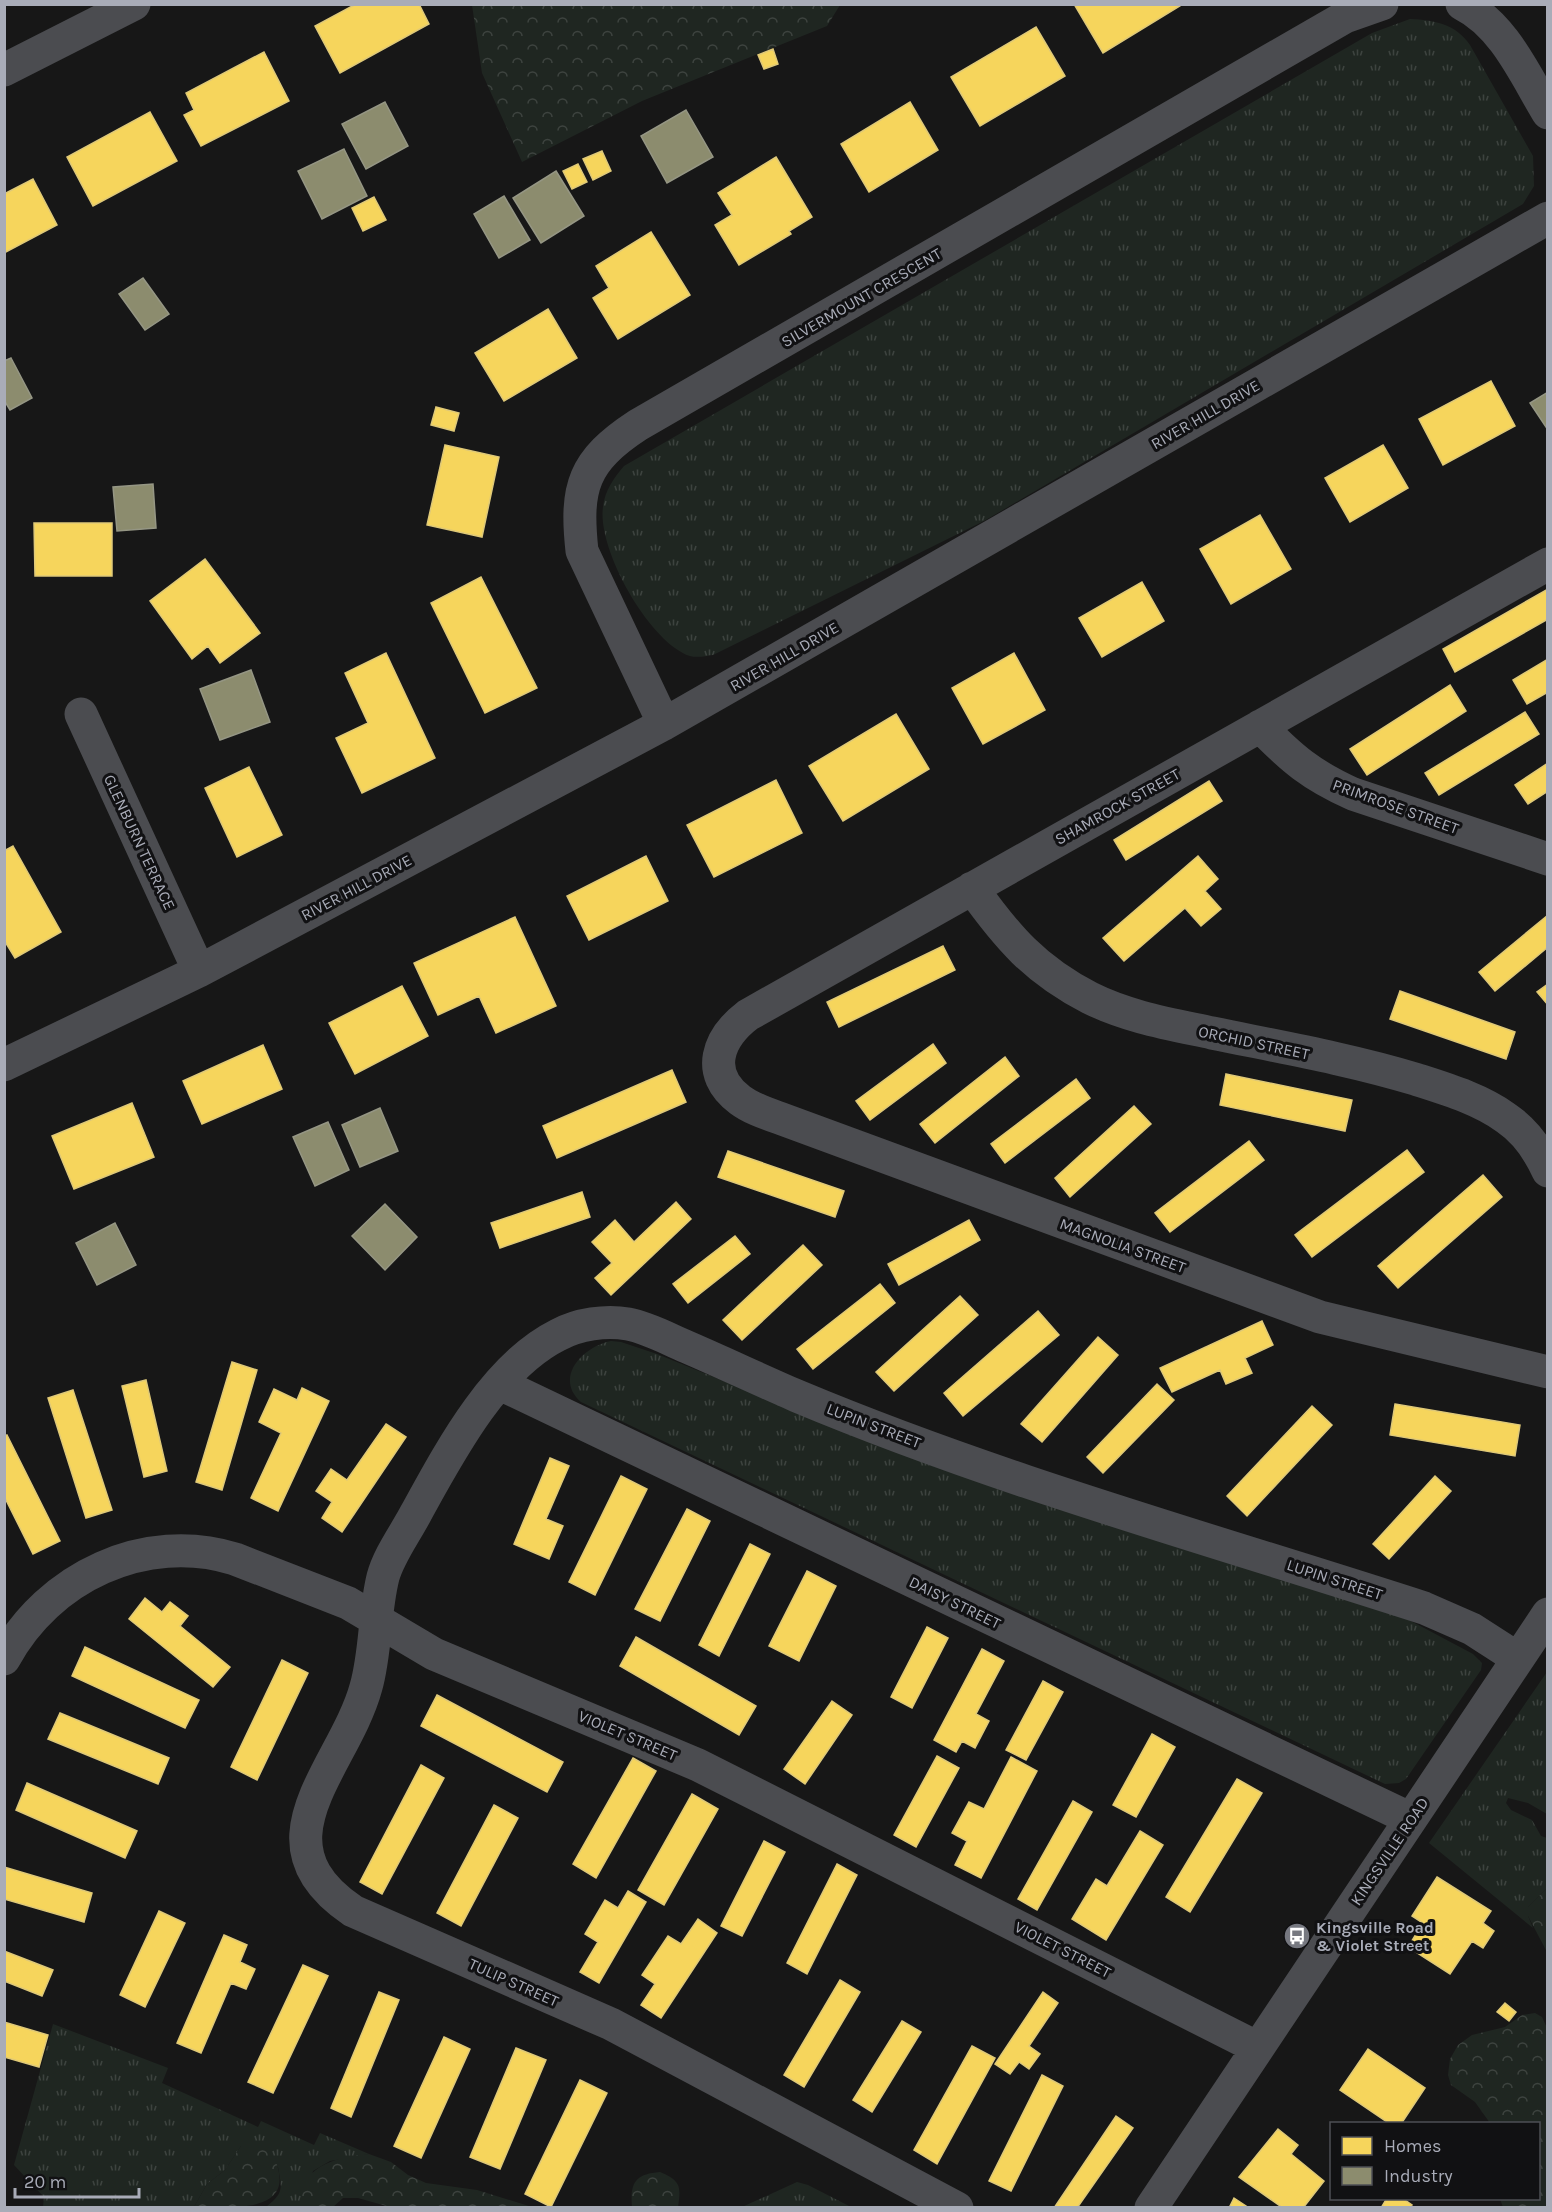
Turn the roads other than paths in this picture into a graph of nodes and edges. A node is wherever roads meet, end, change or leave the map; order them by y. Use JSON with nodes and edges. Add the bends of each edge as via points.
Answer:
{"nodes":[{"id":1,"x":134,"y":4,"type":"edge"},
{"id":2,"x":1382,"y":4,"type":"edge"},
{"id":3,"x":1462,"y":4,"type":"edge"},
{"id":4,"x":4,"y":70,"type":"edge"},
{"id":5,"x":1548,"y":113,"type":"edge"},
{"id":6,"x":1548,"y":218,"type":"edge"},
{"id":7,"x":1548,"y":564,"type":"edge"},
{"id":8,"x":81,"y":714,"type":"dead end"},
{"id":9,"x":664,"y":724,"type":"junction"},
{"id":10,"x":1260,"y":726,"type":"junction"},
{"id":11,"x":1548,"y":859,"type":"edge"},
{"id":12,"x":972,"y":888,"type":"junction"},
{"id":13,"x":199,"y":971,"type":"junction"},
{"id":14,"x":4,"y":1065,"type":"edge"},
{"id":15,"x":720,"y":1074,"type":"joint"},
{"id":16,"x":1548,"y":1171,"type":"edge"},
{"id":17,"x":1548,"y":1372,"type":"edge"},
{"id":18,"x":500,"y":1384,"type":"junction"},
{"id":19,"x":1548,"y":1614,"type":"edge"},
{"id":20,"x":377,"y":1622,"type":"junction"},
{"id":21,"x":1518,"y":1658,"type":"junction"},
{"id":22,"x":4,"y":1659,"type":"edge"},
{"id":23,"x":1411,"y":1819,"type":"junction"},
{"id":24,"x":1258,"y":2048,"type":"junction"},
{"id":25,"x":957,"y":2208,"type":"edge"},
{"id":26,"x":1152,"y":2208,"type":"edge"}],
"edges":[{"from":1,"to":4,"type":"street"},
{"from":2,"to":9,"type":"street","name":"SILVERMOUNT CRESCENT","via":[[1345,17],[638,425],[598,456],[586,476],[581,495],[582,551]]},
{"from":3,"to":5,"type":"street","via":[[1495,29]]},
{"from":6,"to":9,"type":"street","name":"RIVER HILL DRIVE"},
{"from":7,"to":10,"type":"street","name":"SHAMROCK STREET"},
{"from":8,"to":13,"type":"street","name":"GLENBURN TERRACE"},
{"from":9,"to":13,"type":"street","name":"RIVER HILL DRIVE"},
{"from":10,"to":11,"type":"street","name":"PRIMROSE STREET","via":[[1301,766],[1353,794]]},
{"from":10,"to":12,"type":"street","name":"SHAMROCK STREET"},
{"from":12,"to":15,"type":"street","name":"SHAMROCK STREET","via":[[748,1015],[724,1038],[718,1062]]},
{"from":12,"to":16,"type":"street","name":"ORCHID STREET","via":[[1024,954],[1091,998],[1147,1019],[1359,1064],[1438,1086],[1508,1119],[1527,1138]]},
{"from":13,"to":14,"type":"street","name":"RIVER HILL DRIVE"},
{"from":15,"to":17,"type":"street","name":"MAGNOLIA STREET","via":[[739,1100],[762,1112],[1308,1313]]},
{"from":18,"to":20,"type":"street","name":"LUPIN STREET","via":[[456,1442],[389,1562],[382,1581]]},
{"from":18,"to":21,"type":"street","name":"LUPIN STREET","via":[[541,1345],[559,1334],[597,1324],[630,1324],[825,1407],[1002,1473],[1424,1608],[1472,1629]]},
{"from":18,"to":23,"type":"street","name":"DAISY STREET"},
{"from":19,"to":21,"type":"street","name":"KINGSVILLE ROAD"},
{"from":20,"to":22,"type":"street","name":"VIOLET STREET","via":[[324,1592],[235,1559],[216,1553],[170,1551],[122,1560],[81,1577],[35,1614]]},
{"from":20,"to":24,"type":"street","name":"VIOLET STREET","via":[[422,1648],[720,1775]]},
{"from":20,"to":25,"type":"street","name":"TULIP STREET","via":[[363,1697],[306,1818],[306,1852],[314,1871],[335,1899],[353,1911],[611,2024]]},
{"from":21,"to":23,"type":"street","name":"KINGSVILLE ROAD"},
{"from":23,"to":24,"type":"street","name":"KINGSVILLE ROAD"},
{"from":24,"to":26,"type":"street","name":"KINGSVILLE ROAD"}]}
